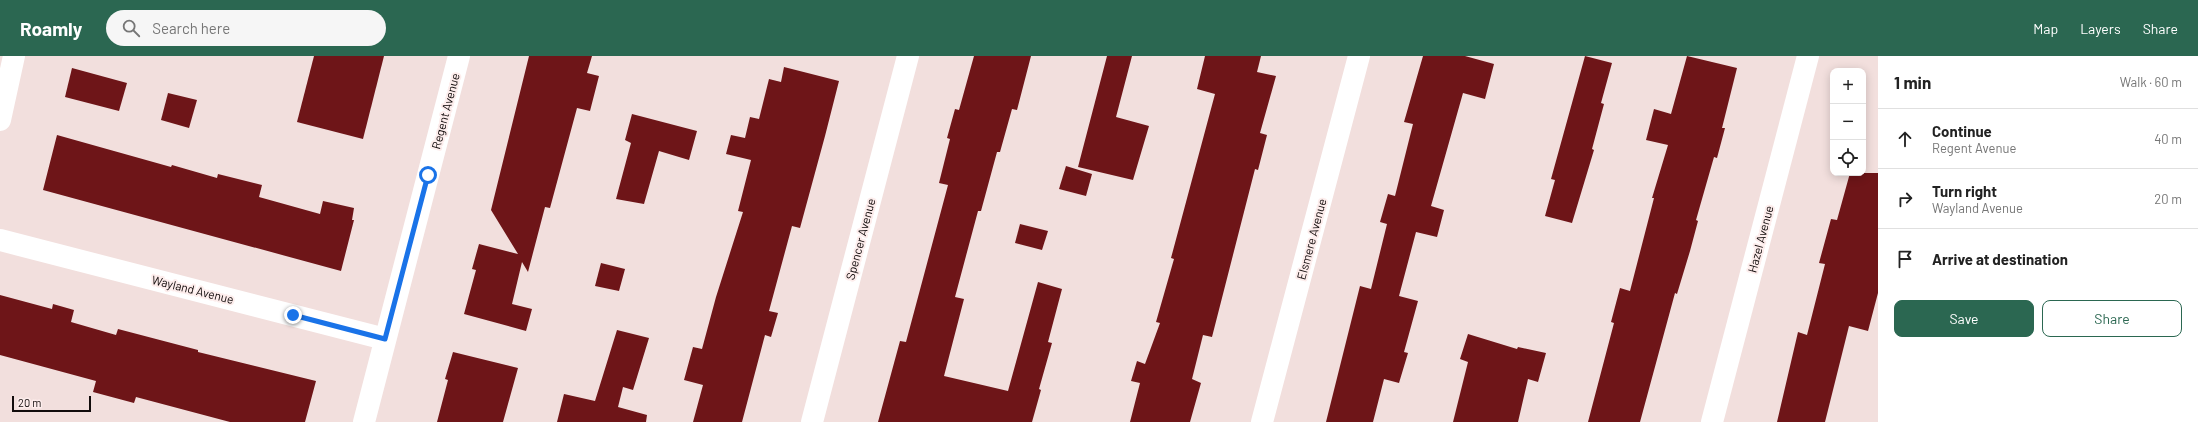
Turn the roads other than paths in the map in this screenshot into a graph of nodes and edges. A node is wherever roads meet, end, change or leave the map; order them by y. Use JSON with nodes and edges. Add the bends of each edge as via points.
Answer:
{"nodes":[{"id":1,"x":14,"y":56,"type":"edge"},
{"id":2,"x":460,"y":56,"type":"edge"},
{"id":3,"x":908,"y":56,"type":"edge"},
{"id":4,"x":1359,"y":56,"type":"edge"},
{"id":5,"x":1808,"y":56,"type":"edge"},
{"id":6,"x":0,"y":120,"type":"edge"},
{"id":7,"x":0,"y":240,"type":"edge"},
{"id":8,"x":385,"y":339,"type":"junction"},
{"id":9,"x":364,"y":422,"type":"edge"},
{"id":10,"x":812,"y":422,"type":"edge"},
{"id":11,"x":1262,"y":422,"type":"edge"},
{"id":12,"x":1712,"y":422,"type":"edge"}],
"edges":[{"from":1,"to":6,"type":"street"},
{"from":2,"to":8,"type":"street","name":"Regent Avenue"},
{"from":3,"to":10,"type":"street","name":"Spencer Avenue"},
{"from":4,"to":11,"type":"street","name":"Elsmere Avenue"},
{"from":5,"to":12,"type":"street","name":"Hazel Avenue"},
{"from":7,"to":8,"type":"street","name":"Wayland Avenue"},
{"from":8,"to":9,"type":"street","name":"Regent Avenue"}]}
